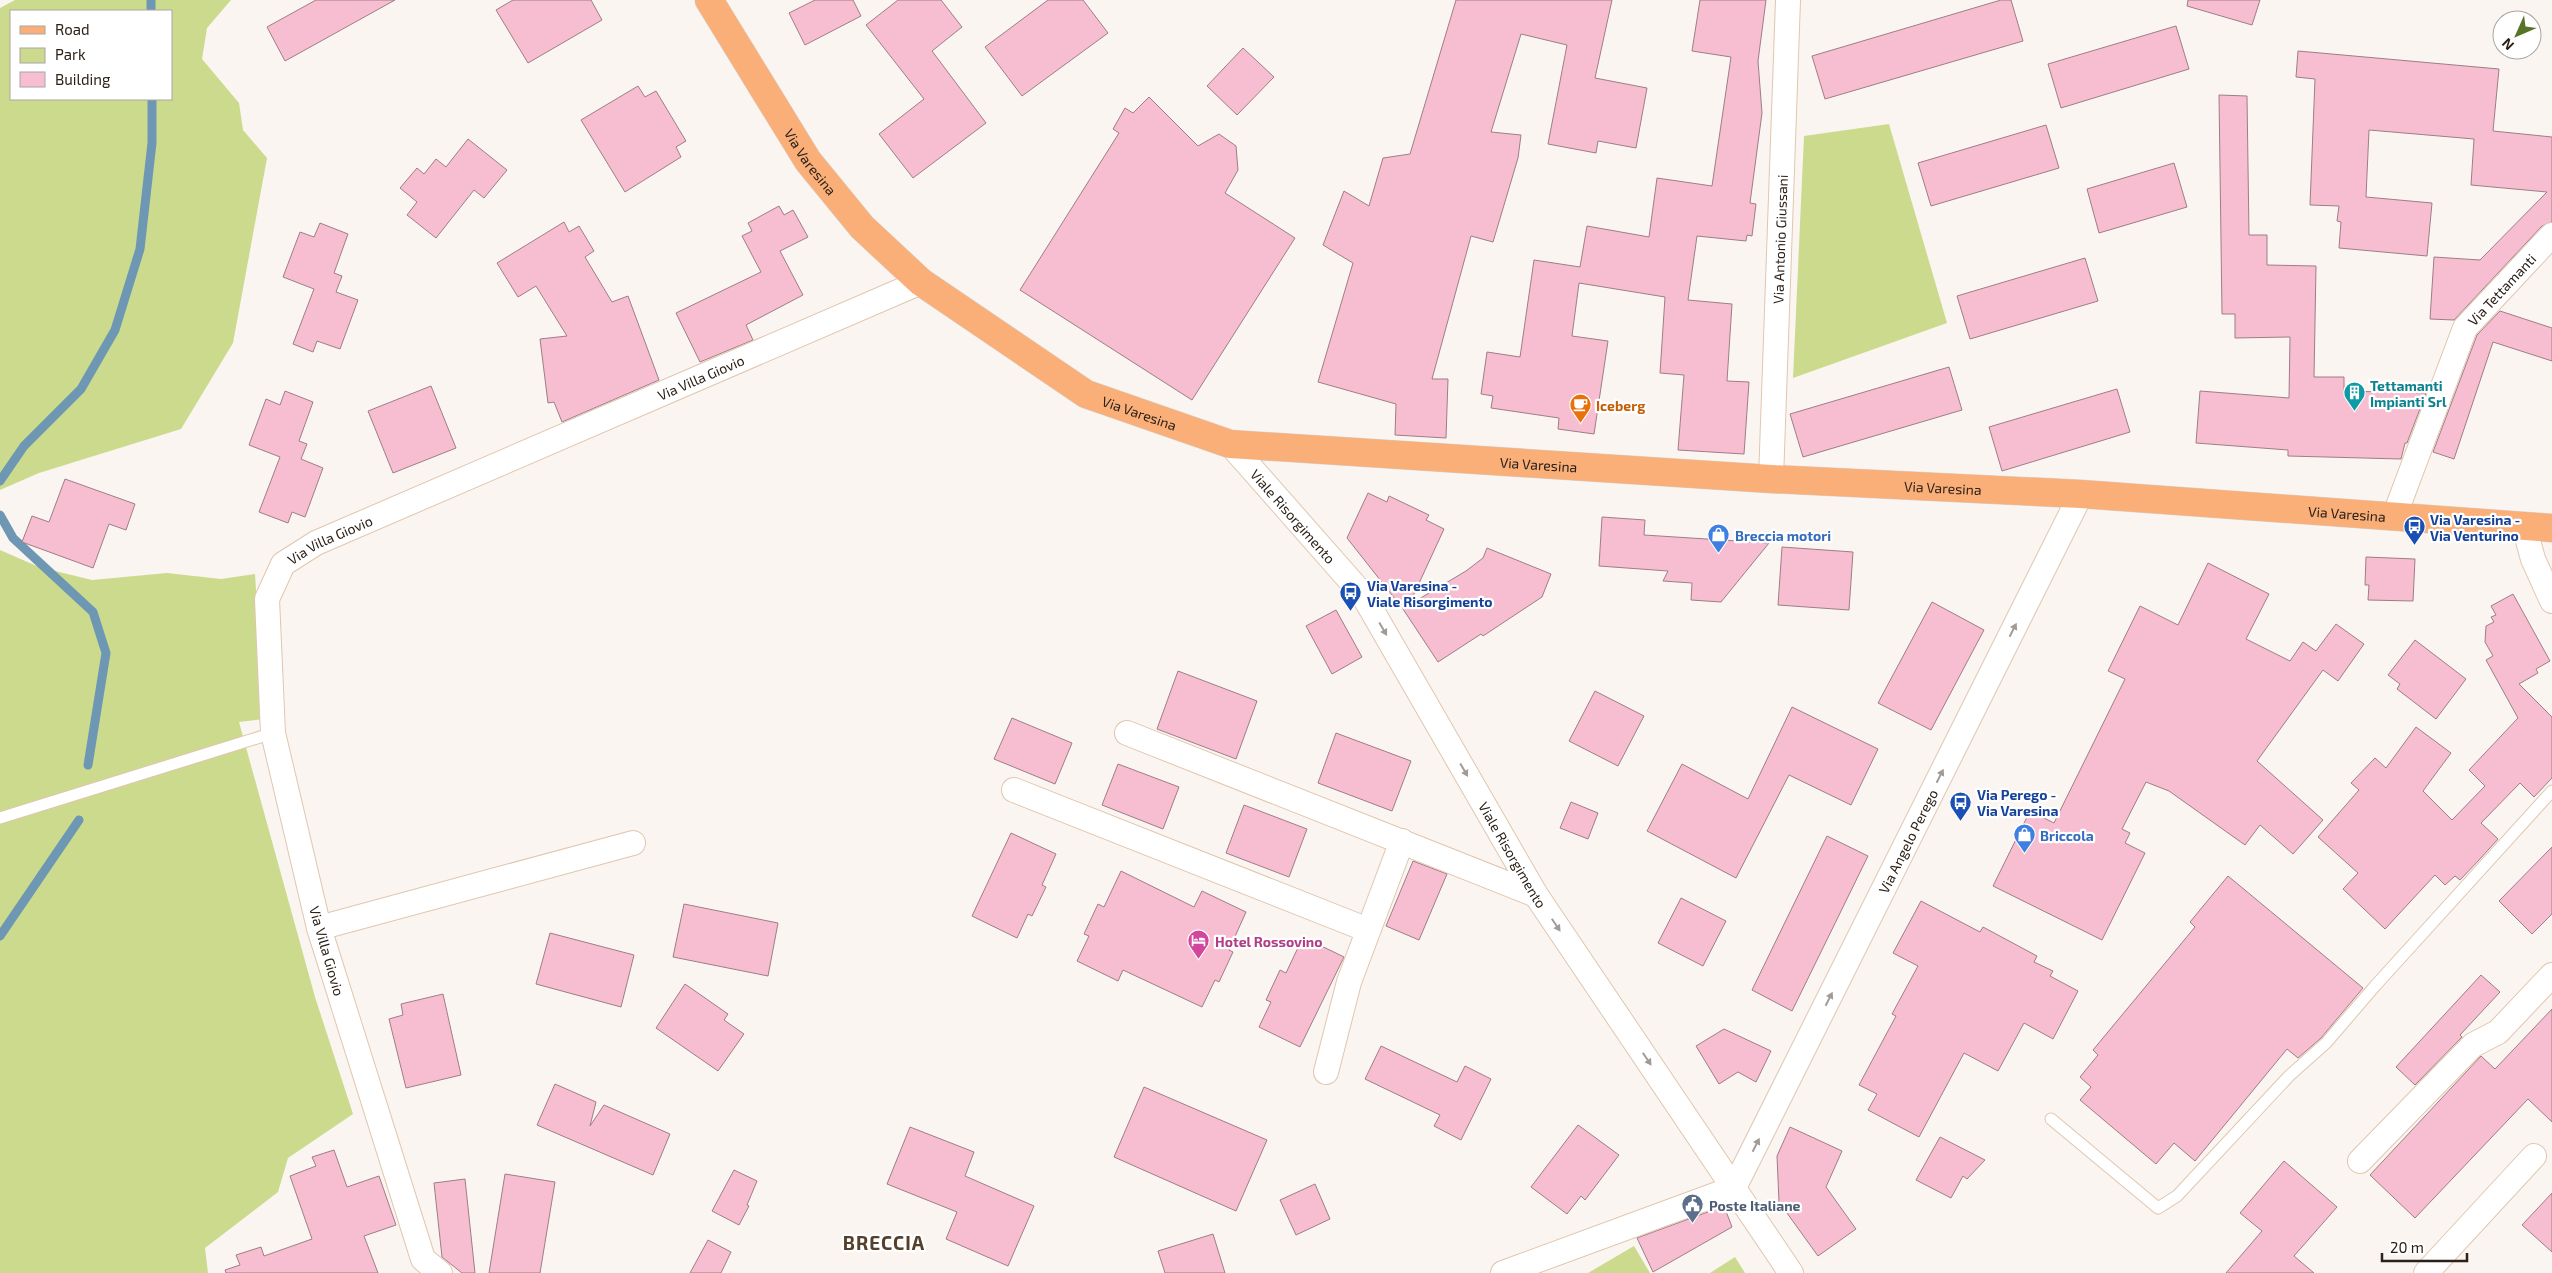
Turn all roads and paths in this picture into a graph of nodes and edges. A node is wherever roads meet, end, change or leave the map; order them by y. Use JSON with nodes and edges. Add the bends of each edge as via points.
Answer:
{"nodes":[{"id":1,"x":709,"y":0,"type":"edge"},
{"id":2,"x":1788,"y":0,"type":"edge"},
{"id":3,"x":2552,"y":235,"type":"edge"},
{"id":4,"x":921,"y":282,"type":"junction"},
{"id":5,"x":1230,"y":444,"type":"junction"},
{"id":6,"x":1771,"y":479,"type":"junction"},
{"id":7,"x":2081,"y":494,"type":"junction"},
{"id":8,"x":2394,"y":517,"type":"junction"},
{"id":9,"x":2524,"y":526,"type":"junction"},
{"id":10,"x":2552,"y":528,"type":"edge"},
{"id":11,"x":2552,"y":601,"type":"edge"},
{"id":12,"x":273,"y":733,"type":"junction"},
{"id":13,"x":1127,"y":733,"type":"dead end"},
{"id":14,"x":1014,"y":790,"type":"dead end"},
{"id":15,"x":2552,"y":791,"type":"edge"},
{"id":16,"x":0,"y":818,"type":"edge"},
{"id":17,"x":1402,"y":841,"type":"junction"},
{"id":18,"x":633,"y":843,"type":"dead end"},
{"id":19,"x":1536,"y":894,"type":"junction"},
{"id":20,"x":319,"y":928,"type":"junction"},
{"id":21,"x":1368,"y":930,"type":"junction"},
{"id":22,"x":2552,"y":975,"type":"edge"},
{"id":23,"x":1326,"y":1072,"type":"dead end"},
{"id":24,"x":2051,"y":1119,"type":"dead end"},
{"id":25,"x":2534,"y":1156,"type":"dead end"},
{"id":26,"x":2360,"y":1161,"type":"dead end"},
{"id":27,"x":1734,"y":1188,"type":"junction"},
{"id":28,"x":426,"y":1268,"type":"edge"},
{"id":29,"x":1503,"y":1273,"type":"edge"},
{"id":30,"x":1791,"y":1273,"type":"edge"},
{"id":31,"x":2426,"y":1273,"type":"edge"}],
"edges":[{"from":1,"to":4,"type":"main road","name":"Via Varesina","via":[[808,161],[862,227]]},
{"from":2,"to":6,"type":"street","name":"Via Antonio Giussani"},
{"from":3,"to":8,"type":"street","name":"Via Tettamanti","via":[[2464,328]]},
{"from":4,"to":5,"type":"main road","name":"Via Varesina","via":[[1086,394]]},
{"from":4,"to":12,"type":"street","name":"Via Villa Giovio","via":[[316,543],[283,564],[267,599]]},
{"from":5,"to":6,"type":"main road","name":"Via Varesina"},
{"from":5,"to":19,"type":"street","name":"Viale Risorgimento","one_way":true,"via":[[1363,595]]},
{"from":6,"to":7,"type":"main road","name":"Via Varesina"},
{"from":7,"to":8,"type":"main road","name":"Via Varesina"},
{"from":27,"to":7,"type":"street","name":"Via Angelo Perego","one_way":true},
{"from":8,"to":9,"type":"main road","name":"Via Varesina"},
{"from":9,"to":10,"type":"main road","name":"Via Varesina"},
{"from":9,"to":11,"type":"street","via":[[2533,560]]},
{"from":12,"to":16,"type":"lane"},
{"from":12,"to":20,"type":"street","name":"Via Villa Giovio"},
{"from":13,"to":17,"type":"street"},
{"from":14,"to":21,"type":"street"},
{"from":15,"to":24,"type":"lane","via":[[2326,1043],[2289,1076],[2177,1196],[2158,1208]]},
{"from":17,"to":19,"type":"street"},
{"from":17,"to":21,"type":"street"},
{"from":18,"to":20,"type":"street"},
{"from":19,"to":27,"type":"street","name":"Viale Risorgimento","one_way":true},
{"from":20,"to":28,"type":"street","name":"Via Villa Giovio"},
{"from":21,"to":23,"type":"street","via":[[1349,982]]},
{"from":22,"to":26,"type":"street","via":[[2498,1032],[2473,1045]]},
{"from":25,"to":31,"type":"street"},
{"from":27,"to":29,"type":"street"},
{"from":27,"to":30,"type":"street","name":"Viale Risorgimento"}]}
